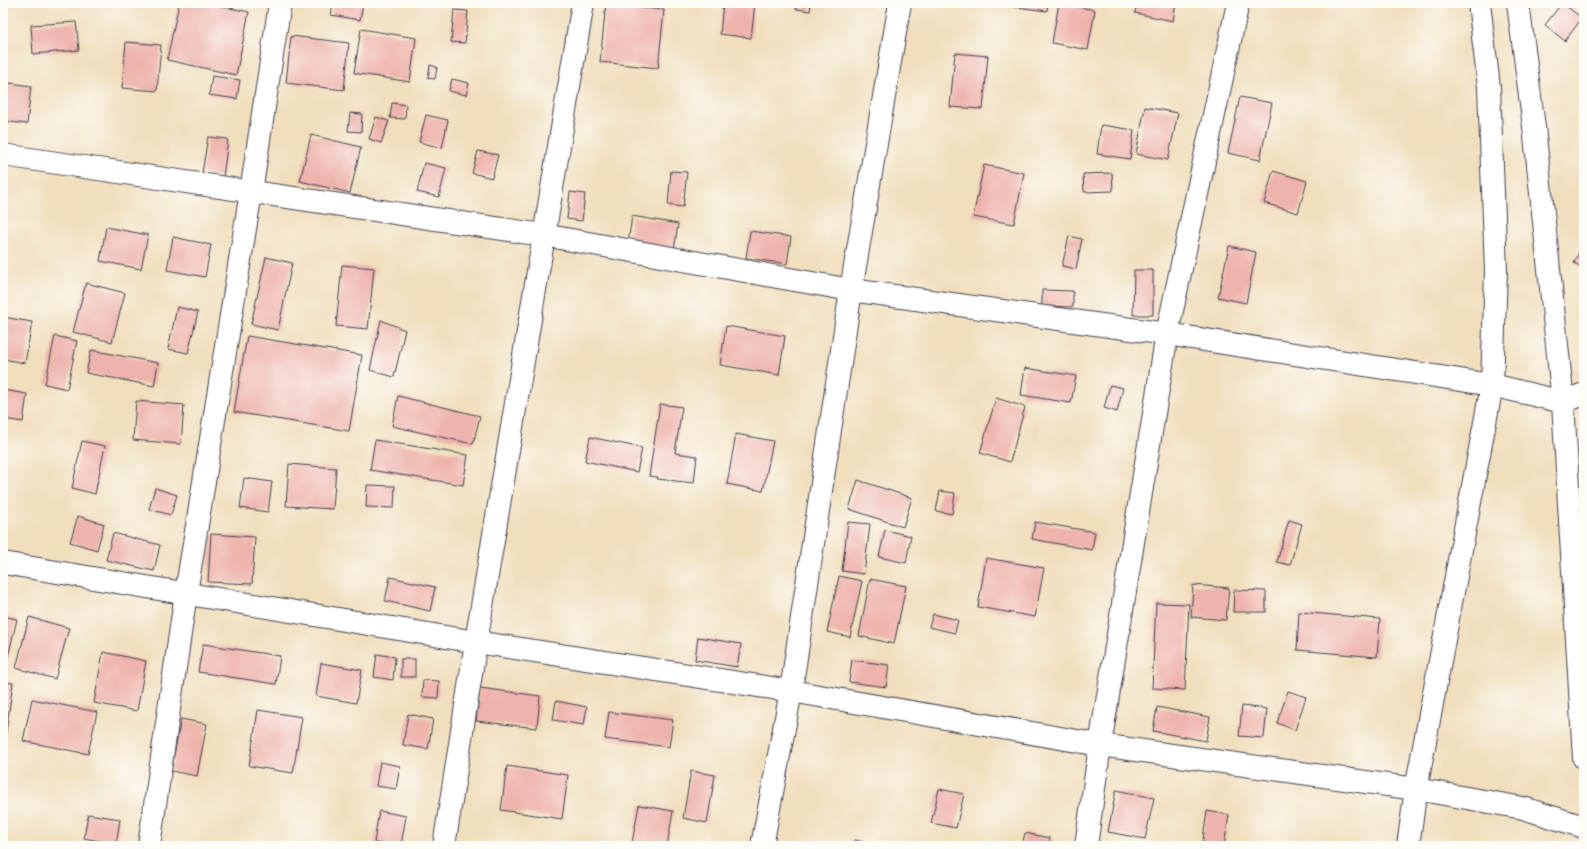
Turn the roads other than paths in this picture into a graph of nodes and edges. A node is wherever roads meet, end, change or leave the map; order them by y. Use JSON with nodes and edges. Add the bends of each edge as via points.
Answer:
{"nodes":[{"id":1,"x":280,"y":3,"type":"edge"},
{"id":2,"x":583,"y":3,"type":"edge"},
{"id":3,"x":900,"y":3,"type":"edge"},
{"id":4,"x":1238,"y":3,"type":"edge"},
{"id":5,"x":1479,"y":3,"type":"edge"},
{"id":6,"x":1518,"y":3,"type":"edge"},
{"id":7,"x":3,"y":155,"type":"edge"},
{"id":8,"x":251,"y":192,"type":"junction"},
{"id":9,"x":543,"y":235,"type":"junction"},
{"id":10,"x":851,"y":290,"type":"junction"},
{"id":11,"x":1167,"y":334,"type":"junction"},
{"id":12,"x":1492,"y":385,"type":"junction"},
{"id":13,"x":1584,"y":394,"type":"edge"},
{"id":14,"x":1563,"y":402,"type":"junction"},
{"id":15,"x":3,"y":563,"type":"edge"},
{"id":16,"x":186,"y":593,"type":"junction"},
{"id":17,"x":476,"y":642,"type":"junction"},
{"id":18,"x":791,"y":690,"type":"junction"},
{"id":19,"x":1100,"y":745,"type":"junction"},
{"id":20,"x":1584,"y":758,"type":"edge"},
{"id":21,"x":1416,"y":789,"type":"junction"},
{"id":22,"x":1584,"y":827,"type":"edge"},
{"id":23,"x":148,"y":846,"type":"edge"},
{"id":24,"x":444,"y":846,"type":"edge"},
{"id":25,"x":762,"y":846,"type":"edge"},
{"id":26,"x":1086,"y":846,"type":"edge"},
{"id":27,"x":1408,"y":846,"type":"edge"}],
"edges":[{"from":1,"to":8,"type":"street"},
{"from":2,"to":9,"type":"street"},
{"from":3,"to":10,"type":"street"},
{"from":4,"to":11,"type":"street"},
{"from":5,"to":12,"type":"street","via":[[1489,87],[1496,271]]},
{"from":6,"to":14,"type":"street","via":[[1534,127]]},
{"from":7,"to":8,"type":"street"},
{"from":8,"to":9,"type":"street"},
{"from":8,"to":16,"type":"street"},
{"from":9,"to":10,"type":"street"},
{"from":9,"to":17,"type":"street"},
{"from":10,"to":11,"type":"street"},
{"from":10,"to":18,"type":"street"},
{"from":11,"to":12,"type":"street"},
{"from":11,"to":19,"type":"street"},
{"from":12,"to":14,"type":"street"},
{"from":12,"to":21,"type":"street"},
{"from":13,"to":14,"type":"street"},
{"from":14,"to":20,"type":"street"},
{"from":15,"to":16,"type":"street"},
{"from":16,"to":17,"type":"street"},
{"from":16,"to":23,"type":"street"},
{"from":17,"to":18,"type":"street"},
{"from":17,"to":24,"type":"street"},
{"from":18,"to":19,"type":"street"},
{"from":18,"to":25,"type":"street"},
{"from":19,"to":21,"type":"street"},
{"from":19,"to":26,"type":"street"},
{"from":21,"to":22,"type":"street","via":[[1523,808]]},
{"from":21,"to":27,"type":"street"}]}
